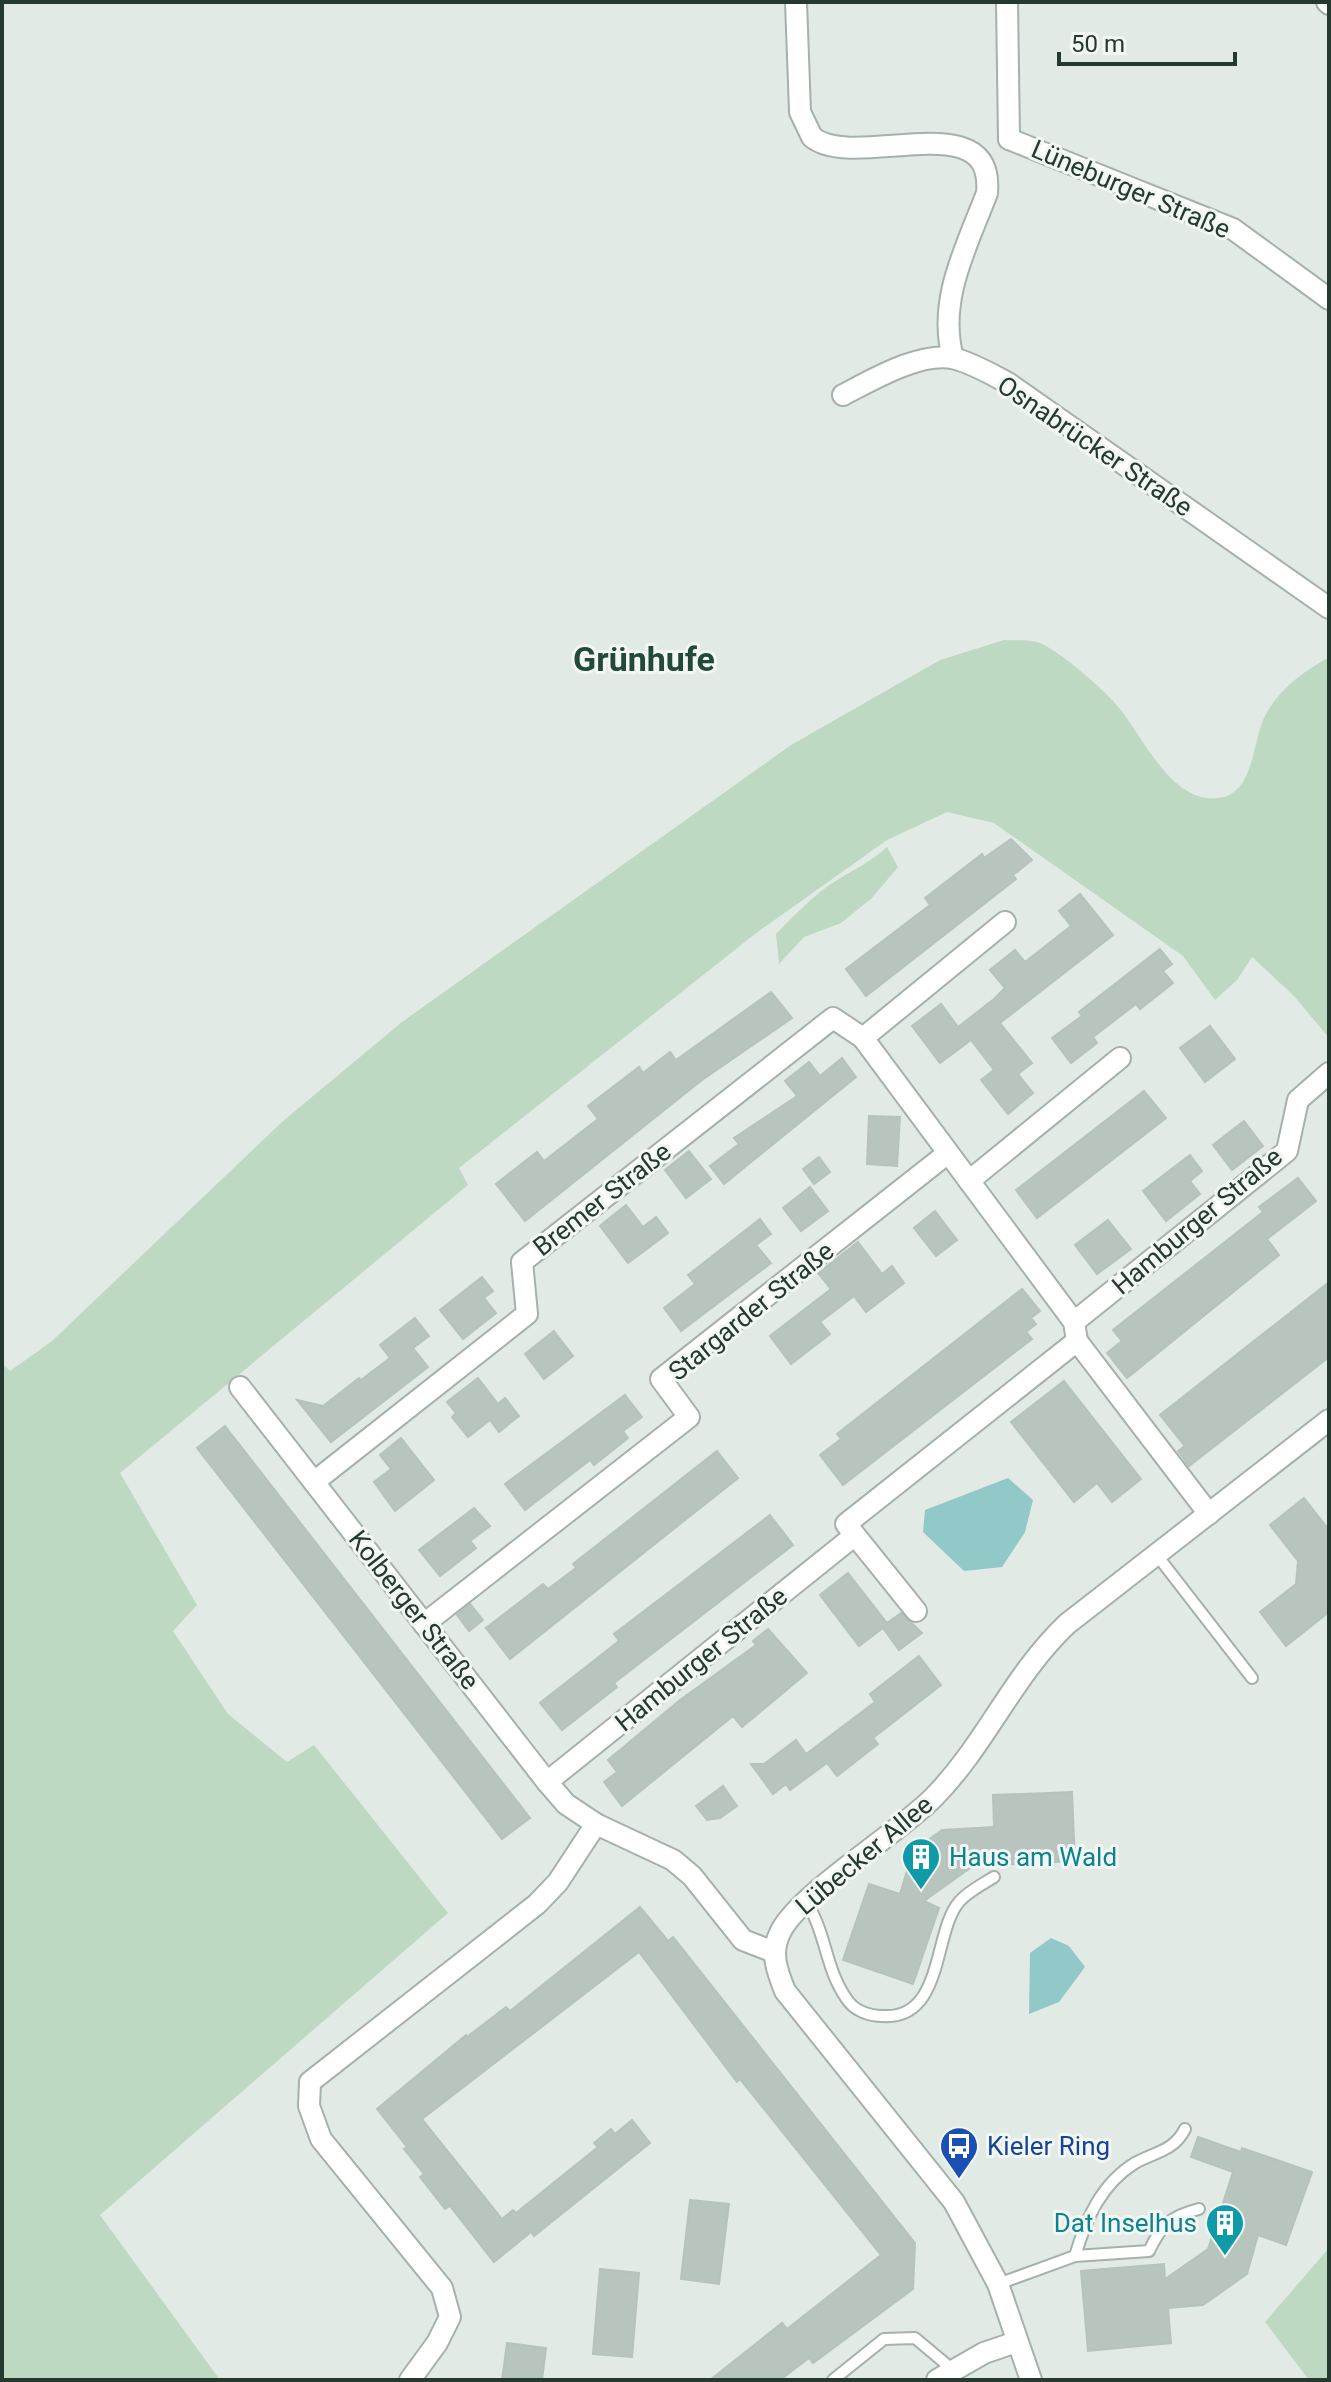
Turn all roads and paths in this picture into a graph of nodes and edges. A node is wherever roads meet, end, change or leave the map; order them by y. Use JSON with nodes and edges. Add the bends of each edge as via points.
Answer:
{"nodes":[{"id":1,"x":796,"y":2,"type":"edge"},
{"id":2,"x":1007,"y":2,"type":"edge"},
{"id":3,"x":1009,"y":139,"type":"junction"},
{"id":4,"x":980,"y":159,"type":"junction"},
{"id":5,"x":1329,"y":299,"type":"edge"},
{"id":6,"x":953,"y":358,"type":"junction"},
{"id":7,"x":843,"y":395,"type":"dead end"},
{"id":8,"x":1329,"y":608,"type":"edge"},
{"id":9,"x":1005,"y":922,"type":"dead end"},
{"id":10,"x":863,"y":1038,"type":"junction"},
{"id":11,"x":1120,"y":1058,"type":"dead end"},
{"id":12,"x":1329,"y":1073,"type":"edge"},
{"id":13,"x":948,"y":1153,"type":"junction"},
{"id":14,"x":969,"y":1181,"type":"junction"},
{"id":15,"x":1076,"y":1332,"type":"junction"},
{"id":16,"x":240,"y":1387,"type":"dead end"},
{"id":17,"x":1329,"y":1420,"type":"edge"},
{"id":18,"x":314,"y":1482,"type":"junction"},
{"id":19,"x":1209,"y":1514,"type":"junction"},
{"id":20,"x":854,"y":1536,"type":"junction"},
{"id":21,"x":1156,"y":1554,"type":"junction"},
{"id":22,"x":916,"y":1611,"type":"dead end"},
{"id":23,"x":424,"y":1624,"type":"junction"},
{"id":24,"x":1252,"y":1678,"type":"dead end"},
{"id":25,"x":547,"y":1782,"type":"junction"},
{"id":26,"x":596,"y":1824,"type":"junction"},
{"id":27,"x":994,"y":1877,"type":"dead end"},
{"id":28,"x":806,"y":1902,"type":"junction"},
{"id":29,"x":774,"y":1952,"type":"junction"},
{"id":30,"x":1185,"y":2129,"type":"dead end"},
{"id":31,"x":1199,"y":2209,"type":"dead end"},
{"id":32,"x":1075,"y":2256,"type":"junction"},
{"id":33,"x":998,"y":2284,"type":"junction"},
{"id":34,"x":1016,"y":2342,"type":"junction"},
{"id":35,"x":945,"y":2374,"type":"edge"},
{"id":36,"x":410,"y":2380,"type":"edge"},
{"id":37,"x":833,"y":2380,"type":"edge"},
{"id":38,"x":1031,"y":2380,"type":"edge"}],
"edges":[{"from":1,"to":4,"type":"street","via":[[800,112],[812,137],[838,148],[957,145]]},
{"from":2,"to":3,"type":"street"},
{"from":3,"to":4,"type":"street"},
{"from":3,"to":5,"type":"street","name":"Lüneburger Straße","via":[[1233,229]]},
{"from":4,"to":6,"type":"street","via":[[988,178],[987,193],[952,289],[948,324]]},
{"from":6,"to":7,"type":"street","via":[[910,364]]},
{"from":6,"to":8,"type":"street","name":"Osnabrücker Straße","via":[[1008,383]]},
{"from":9,"to":10,"type":"street"},
{"from":10,"to":13,"type":"street","name":"Bremer Straße"},
{"from":10,"to":18,"type":"street","name":"Bremer Straße","via":[[833,1018],[522,1262],[527,1314]]},
{"from":11,"to":14,"type":"street"},
{"from":12,"to":15,"type":"street","name":"Hamburger Straße","via":[[1298,1100],[1287,1151]]},
{"from":13,"to":14,"type":"street","name":"Bremer Straße"},
{"from":13,"to":23,"type":"street","name":"Stargarder Straße","via":[[661,1379],[689,1417]]},
{"from":14,"to":15,"type":"street","name":"Bremer Straße"},
{"from":15,"to":19,"type":"street","name":"Bremer Straße"},
{"from":15,"to":20,"type":"street","name":"Hamburger Straße","via":[[846,1524]]},
{"from":16,"to":18,"type":"street","name":"Kolberger Straße"},
{"from":17,"to":19,"type":"street","name":"Lübecker Allee"},
{"from":18,"to":23,"type":"street","name":"Kolberger Straße"},
{"from":19,"to":21,"type":"street","name":"Lübecker Allee"},
{"from":20,"to":22,"type":"street"},
{"from":20,"to":25,"type":"street","name":"Hamburger Straße"},
{"from":21,"to":24,"type":"lane"},
{"from":21,"to":28,"type":"street","name":"Lübecker Allee","via":[[1043,1647],[934,1797]]},
{"from":23,"to":25,"type":"street","name":"Kolberger Straße"},
{"from":25,"to":26,"type":"street","name":"Kolberger Straße","via":[[566,1804]]},
{"from":26,"to":29,"type":"street","via":[[673,1860],[743,1940]]},
{"from":26,"to":36,"type":"street","via":[[537,1904],[310,2082],[309,2106],[321,2139],[442,2288],[450,2317]]},
{"from":27,"to":28,"type":"lane","via":[[958,1903],[926,1993],[892,2017],[868,2016],[848,2002],[830,1971],[816,1916]]},
{"from":28,"to":29,"type":"street","name":"Lübecker Allee","via":[[780,1931]]},
{"from":29,"to":33,"type":"street","via":[[785,1991],[954,2202]]},
{"from":30,"to":32,"type":"lane","via":[[1178,2144],[1134,2164],[1108,2187],[1086,2219]]},
{"from":31,"to":32,"type":"lane","via":[[1173,2216],[1159,2229],[1149,2251]]},
{"from":32,"to":33,"type":"lane"},
{"from":33,"to":34,"type":"street"},
{"from":34,"to":35,"type":"street"},
{"from":34,"to":38,"type":"street"},
{"from":35,"to":37,"type":"lane","via":[[915,2338],[884,2339]]}]}
